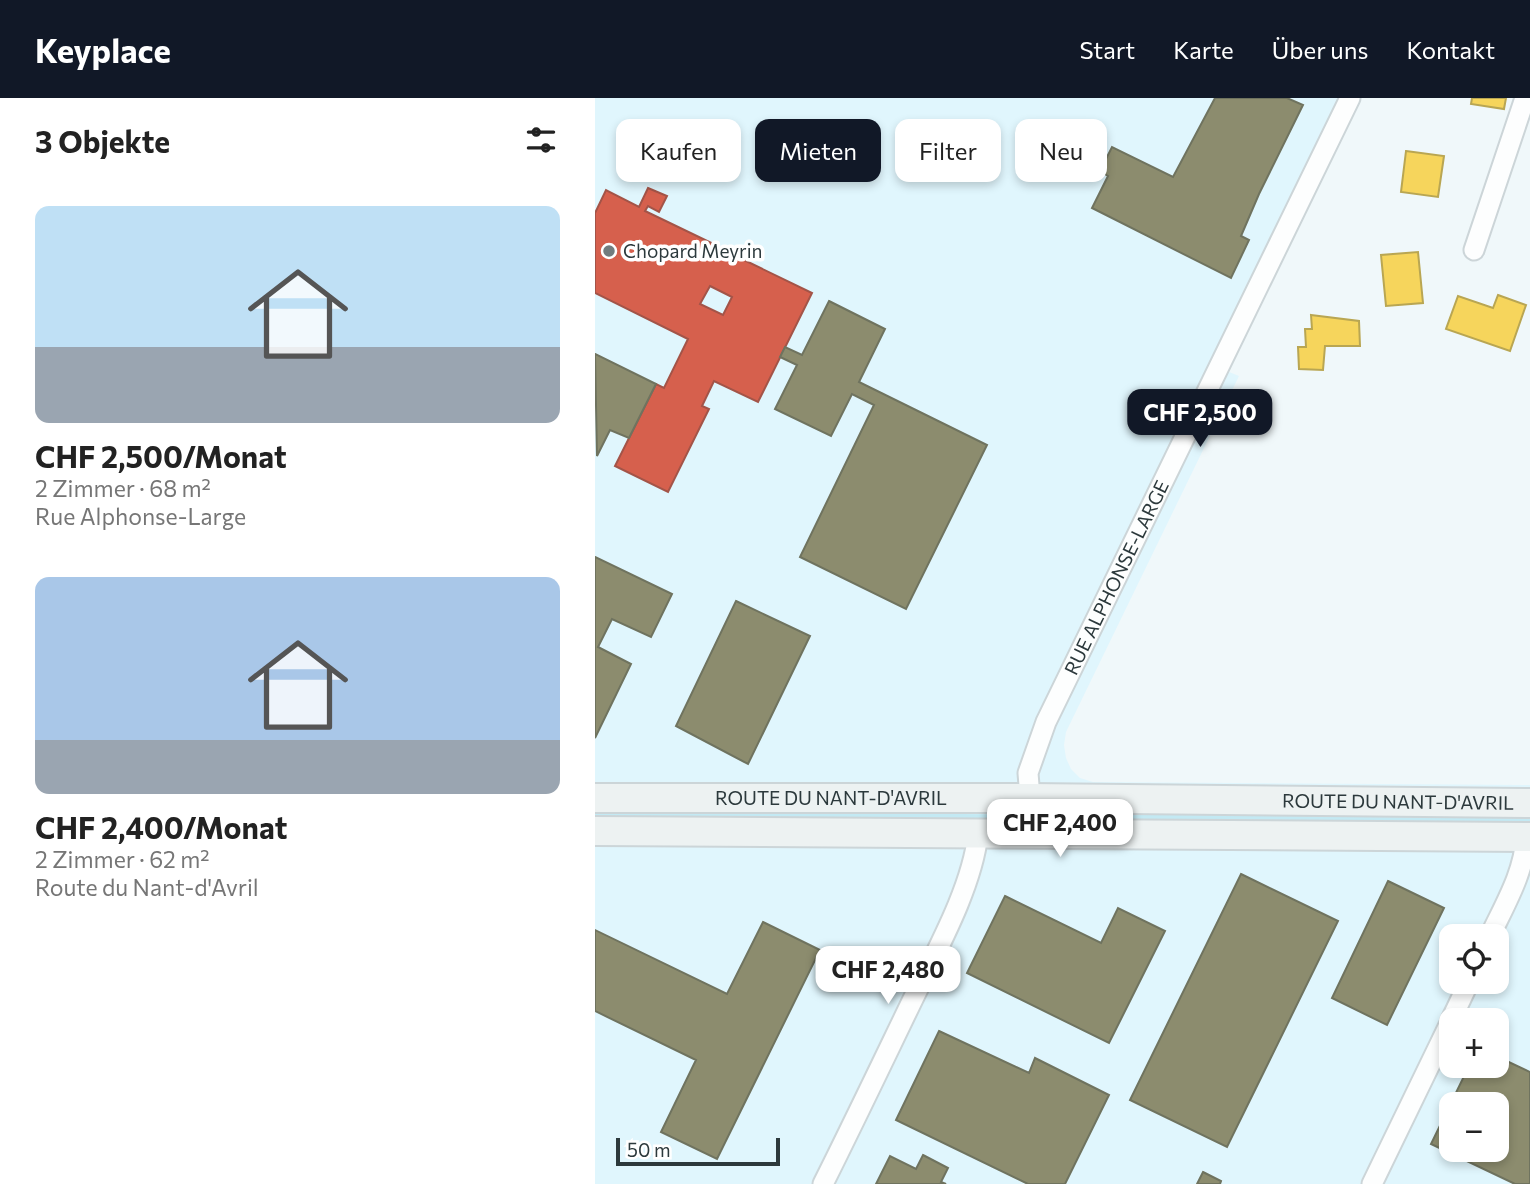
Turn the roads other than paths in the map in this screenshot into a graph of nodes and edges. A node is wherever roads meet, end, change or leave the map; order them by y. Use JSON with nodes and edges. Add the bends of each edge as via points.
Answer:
{"nodes":[{"id":1,"x":1350,"y":98,"type":"edge"},
{"id":2,"x":1525,"y":98,"type":"edge"},
{"id":3,"x":1473,"y":250,"type":"dead end"},
{"id":4,"x":595,"y":798,"type":"edge"},
{"id":5,"x":1030,"y":798,"type":"junction"},
{"id":6,"x":1530,"y":803,"type":"edge"},
{"id":7,"x":595,"y":831,"type":"edge"},
{"id":8,"x":978,"y":834,"type":"junction"},
{"id":9,"x":1528,"y":837,"type":"edge"},
{"id":10,"x":1496,"y":924,"type":"edge"},
{"id":11,"x":1439,"y":1046,"type":"edge"},
{"id":12,"x":823,"y":1184,"type":"edge"},
{"id":13,"x":1372,"y":1184,"type":"edge"}],
"edges":[{"from":1,"to":5,"type":"street","name":"RUE ALPHONSE-LARGE","via":[[1046,722],[1028,773]]},
{"from":2,"to":3,"type":"street"},
{"from":4,"to":5,"type":"main road","name":"ROUTE DU NANT-D'AVRIL"},
{"from":5,"to":6,"type":"main road","name":"ROUTE DU NANT-D'AVRIL"},
{"from":7,"to":8,"type":"main road","name":"ROUTE DU NANT-D'AVRIL"},
{"from":8,"to":9,"type":"main road","name":"ROUTE DU NANT-D'AVRIL"},
{"from":8,"to":12,"type":"street","via":[[971,872],[949,922]]},
{"from":9,"to":10,"type":"street","via":[[1518,877]]},
{"from":11,"to":13,"type":"street"}]}
